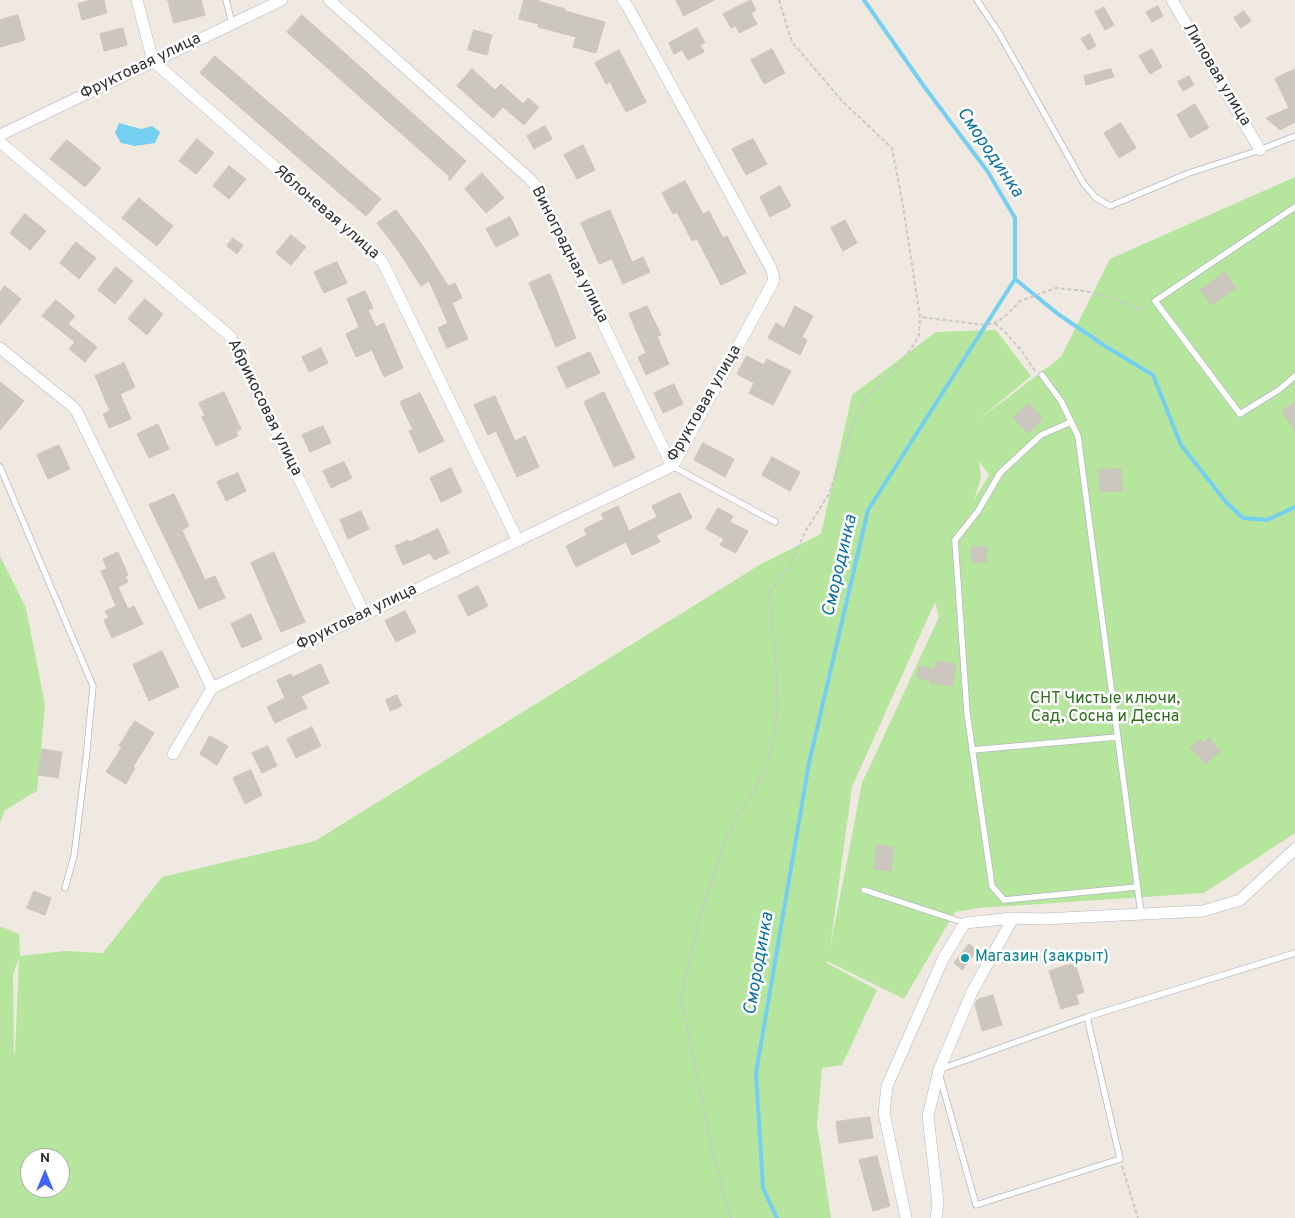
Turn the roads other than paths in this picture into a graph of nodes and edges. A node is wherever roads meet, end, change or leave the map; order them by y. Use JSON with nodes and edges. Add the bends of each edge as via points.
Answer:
{"nodes":[{"id":1,"x":137,"y":0,"type":"edge"},
{"id":2,"x":226,"y":0,"type":"edge"},
{"id":3,"x":282,"y":0,"type":"edge"},
{"id":4,"x":329,"y":0,"type":"edge"},
{"id":5,"x":623,"y":0,"type":"edge"},
{"id":6,"x":977,"y":0,"type":"edge"},
{"id":7,"x":1172,"y":0,"type":"edge"},
{"id":8,"x":232,"y":23,"type":"junction"},
{"id":9,"x":153,"y":61,"type":"junction"},
{"id":10,"x":0,"y":136,"type":"edge"},
{"id":11,"x":1295,"y":136,"type":"edge"},
{"id":12,"x":0,"y":142,"type":"edge"},
{"id":13,"x":1260,"y":150,"type":"junction"},
{"id":14,"x":1295,"y":208,"type":"edge"},
{"id":15,"x":0,"y":348,"type":"edge"},
{"id":16,"x":1042,"y":375,"type":"road end"},
{"id":17,"x":1295,"y":376,"type":"edge"},
{"id":18,"x":1071,"y":422,"type":"junction"},
{"id":19,"x":672,"y":466,"type":"junction"},
{"id":20,"x":0,"y":467,"type":"edge"},
{"id":21,"x":775,"y":522,"type":"dead end"},
{"id":22,"x":518,"y":541,"type":"junction"},
{"id":23,"x":365,"y":615,"type":"junction"},
{"id":24,"x":212,"y":688,"type":"junction"},
{"id":25,"x":1118,"y":737,"type":"junction"},
{"id":26,"x":972,"y":750,"type":"junction"},
{"id":27,"x":173,"y":754,"type":"dead end"},
{"id":28,"x":1295,"y":849,"type":"edge"},
{"id":29,"x":1137,"y":887,"type":"junction"},
{"id":30,"x":65,"y":888,"type":"dead end"},
{"id":31,"x":864,"y":890,"type":"dead end"},
{"id":32,"x":1140,"y":914,"type":"junction"},
{"id":33,"x":1013,"y":918,"type":"junction"},
{"id":34,"x":965,"y":923,"type":"junction"},
{"id":35,"x":1295,"y":954,"type":"edge"},
{"id":36,"x":1087,"y":1017,"type":"junction"},
{"id":37,"x":938,"y":1070,"type":"junction"},
{"id":38,"x":906,"y":1218,"type":"edge"},
{"id":39,"x":936,"y":1218,"type":"edge"}],
"edges":[{"from":1,"to":9,"type":"street"},
{"from":2,"to":8,"type":"lane"},
{"from":3,"to":8,"type":"street","name":"Фруктовая улица"},
{"from":4,"to":19,"type":"street","name":"Виноградная улица","via":[[538,189]]},
{"from":5,"to":19,"type":"street","name":"Фруктовая улица","via":[[774,277]]},
{"from":6,"to":13,"type":"lane","via":[[1084,184],[1096,198],[1110,206],[1189,173]]},
{"from":7,"to":13,"type":"street","name":"Липовая улица"},
{"from":8,"to":9,"type":"street","name":"Фруктовая улица"},
{"from":9,"to":10,"type":"street","name":"Фруктовая улица"},
{"from":9,"to":22,"type":"street","name":"Яблоневая улица","via":[[379,258]]},
{"from":11,"to":13,"type":"lane"},
{"from":12,"to":23,"type":"street","name":"Абрикосовая улица","via":[[230,336]]},
{"from":14,"to":17,"type":"lane","via":[[1155,302],[1240,414],[1280,390]]},
{"from":15,"to":24,"type":"street","via":[[77,412]]},
{"from":16,"to":18,"type":"lane","via":[[1061,401]]},
{"from":18,"to":25,"type":"lane","via":[[1078,436]]},
{"from":18,"to":26,"type":"lane","via":[[1041,435],[1000,473],[978,511],[955,540]]},
{"from":19,"to":21,"type":"lane"},
{"from":19,"to":22,"type":"street","name":"Фруктовая улица"},
{"from":20,"to":30,"type":"lane","via":[[92,686],[74,856]]},
{"from":22,"to":23,"type":"street","name":"Фруктовая улица"},
{"from":23,"to":24,"type":"street","name":"Фруктовая улица"},
{"from":24,"to":27,"type":"street"},
{"from":25,"to":26,"type":"lane"},
{"from":25,"to":29,"type":"lane"},
{"from":26,"to":29,"type":"lane","via":[[992,886],[1004,900]]},
{"from":28,"to":32,"type":"street","via":[[1240,900],[1203,911]]},
{"from":29,"to":32,"type":"lane"},
{"from":31,"to":34,"type":"lane"},
{"from":32,"to":33,"type":"street"},
{"from":33,"to":34,"type":"street"},
{"from":33,"to":37,"type":"street","via":[[972,992]]},
{"from":34,"to":38,"type":"street","via":[[944,957],[887,1086],[884,1113]]},
{"from":35,"to":36,"type":"lane"},
{"from":36,"to":37,"type":"lane"},
{"from":36,"to":37,"type":"lane","via":[[1120,1159],[976,1206]]},
{"from":37,"to":39,"type":"street","via":[[928,1116],[938,1203]]}]}
